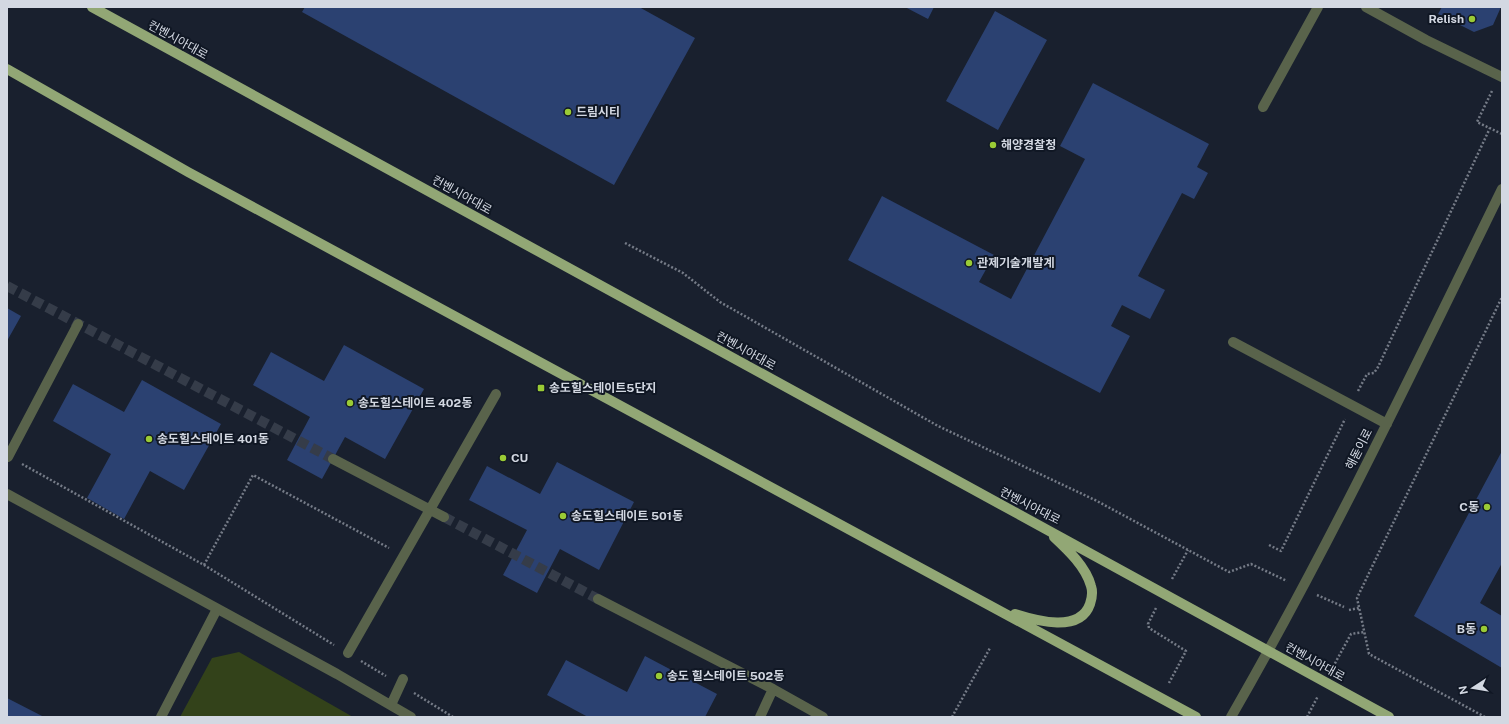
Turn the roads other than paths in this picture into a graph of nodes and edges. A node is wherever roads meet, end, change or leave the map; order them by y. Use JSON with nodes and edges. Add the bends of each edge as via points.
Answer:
{"nodes":[{"id":1,"x":92,"y":7,"type":"edge"},
{"id":2,"x":1318,"y":7,"type":"edge"},
{"id":3,"x":1366,"y":7,"type":"edge"},
{"id":4,"x":7,"y":69,"type":"edge"},
{"id":5,"x":1501,"y":76,"type":"edge"},
{"id":6,"x":1263,"y":107,"type":"dead end"},
{"id":7,"x":1502,"y":189,"type":"edge"},
{"id":8,"x":78,"y":324,"type":"dead end"},
{"id":9,"x":1233,"y":342,"type":"dead end"},
{"id":10,"x":496,"y":394,"type":"dead end"},
{"id":11,"x":1387,"y":424,"type":"junction"},
{"id":12,"x":8,"y":457,"type":"edge"},
{"id":13,"x":333,"y":459,"type":"tunnel mouth"},
{"id":14,"x":7,"y":494,"type":"edge"},
{"id":15,"x":444,"y":517,"type":"tunnel mouth"},
{"id":16,"x":1044,"y":528,"type":"junction"},
{"id":17,"x":598,"y":599,"type":"tunnel mouth"},
{"id":18,"x":994,"y":608,"type":"junction"},
{"id":19,"x":217,"y":609,"type":"junction"},
{"id":20,"x":1269,"y":651,"type":"junction"},
{"id":21,"x":348,"y":653,"type":"road end"},
{"id":22,"x":401,"y":682,"type":"road end"},
{"id":23,"x":774,"y":689,"type":"junction"},
{"id":24,"x":391,"y":705,"type":"junction"},
{"id":25,"x":161,"y":717,"type":"edge"},
{"id":26,"x":411,"y":717,"type":"edge"},
{"id":27,"x":760,"y":717,"type":"edge"},
{"id":28,"x":823,"y":717,"type":"edge"},
{"id":29,"x":1196,"y":717,"type":"edge"},
{"id":30,"x":1231,"y":717,"type":"edge"},
{"id":31,"x":1388,"y":717,"type":"edge"}],
"edges":[{"from":1,"to":16,"type":"main road","name":"컨벤시아대로"},
{"from":2,"to":6,"type":"street"},
{"from":3,"to":5,"type":"street","via":[[1426,40]]},
{"from":4,"to":18,"type":"main road","via":[[188,172]]},
{"from":7,"to":11,"type":"street","name":"해돋이로"},
{"from":8,"to":12,"type":"street"},
{"from":9,"to":11,"type":"street"},
{"from":10,"to":21,"type":"street"},
{"from":11,"to":20,"type":"street","name":"해돋이로"},
{"from":13,"to":15,"type":"street"},
{"from":14,"to":19,"type":"street"},
{"from":16,"to":18,"type":"main road","via":[[1074,557],[1091,585],[1093,596],[1086,612],[1071,621],[1046,622]]},
{"from":16,"to":20,"type":"main road","name":"컨벤시아대로"},
{"from":17,"to":23,"type":"street"},
{"from":18,"to":29,"type":"main road"},
{"from":19,"to":24,"type":"street"},
{"from":19,"to":25,"type":"street"},
{"from":20,"to":30,"type":"street","name":"해돋이로"},
{"from":20,"to":31,"type":"main road","name":"컨벤시아대로"},
{"from":22,"to":24,"type":"street"},
{"from":23,"to":27,"type":"street"},
{"from":23,"to":28,"type":"street"},
{"from":24,"to":26,"type":"street"}]}
